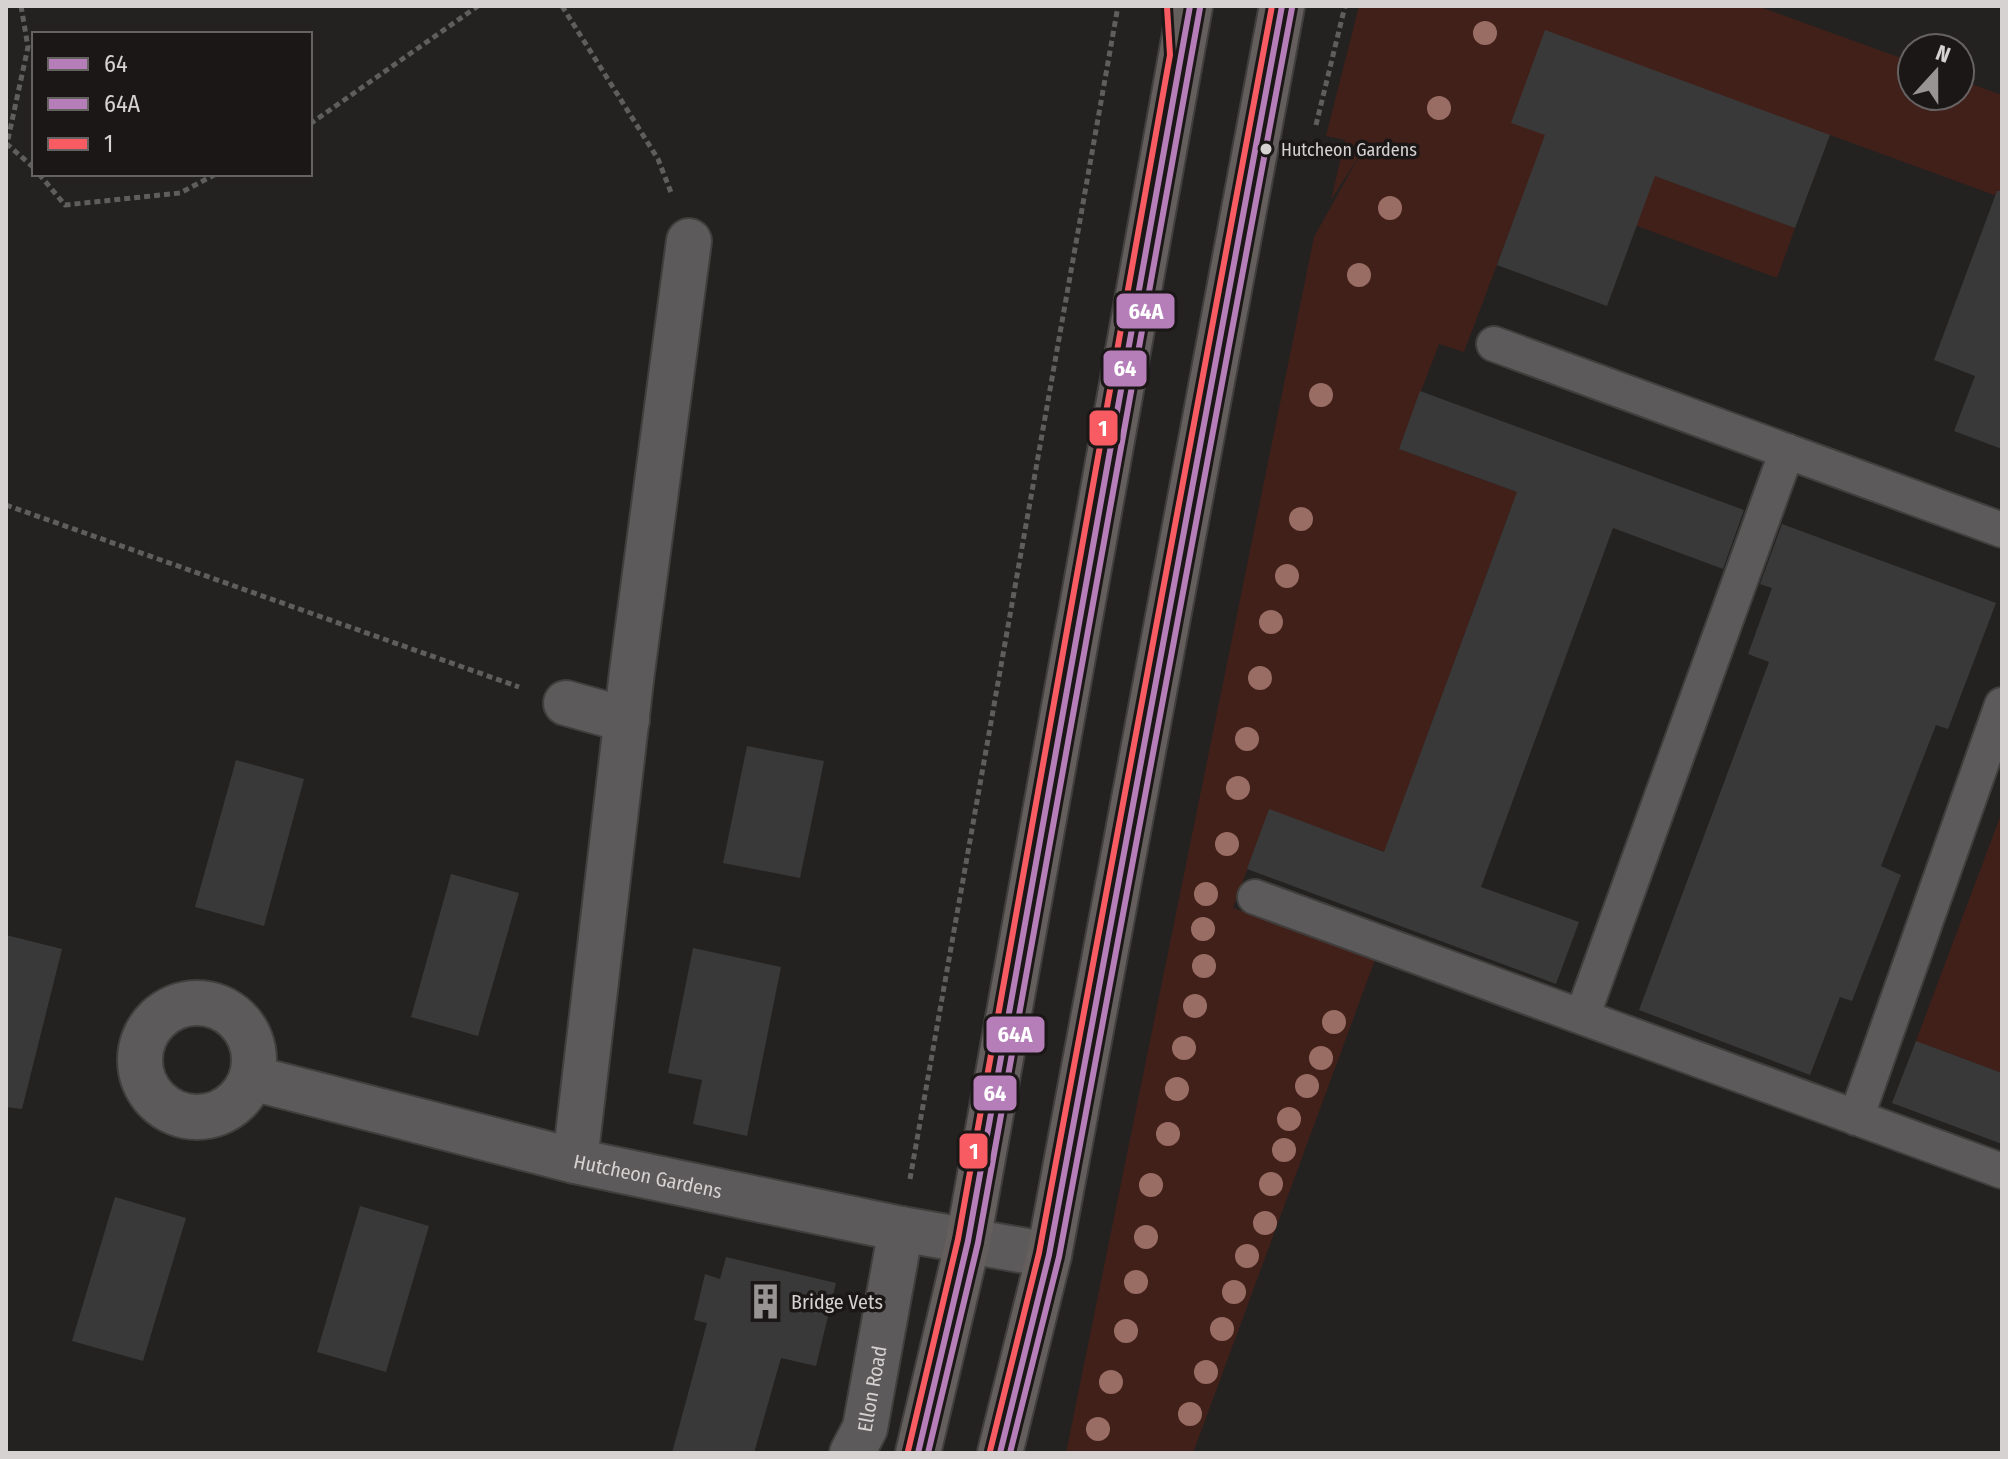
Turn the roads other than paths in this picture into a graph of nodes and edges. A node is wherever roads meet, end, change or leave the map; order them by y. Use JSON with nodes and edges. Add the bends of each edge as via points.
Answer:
{"nodes":[{"id":1,"x":1177,"y":6,"type":"edge"},
{"id":2,"x":1190,"y":6,"type":"edge"},
{"id":3,"x":1282,"y":6,"type":"edge"},
{"id":4,"x":1180,"y":56,"type":"junction"},
{"id":5,"x":689,"y":241,"type":"road end"},
{"id":6,"x":1494,"y":344,"type":"dead end"},
{"id":7,"x":1787,"y":451,"type":"junction"},
{"id":8,"x":2002,"y":530,"type":"edge"},
{"id":9,"x":566,"y":703,"type":"road end"},
{"id":10,"x":2002,"y":705,"type":"edge"},
{"id":11,"x":627,"y":720,"type":"junction"},
{"id":12,"x":1255,"y":897,"type":"dead end"},
{"id":13,"x":1582,"y":1017,"type":"junction"},
{"id":14,"x":252,"y":1078,"type":"dead end"},
{"id":15,"x":1856,"y":1118,"type":"junction"},
{"id":16,"x":575,"y":1161,"type":"junction"},
{"id":17,"x":2002,"y":1171,"type":"edge"},
{"id":18,"x":901,"y":1229,"type":"junction"},
{"id":19,"x":968,"y":1241,"type":"junction"},
{"id":20,"x":1049,"y":1255,"type":"junction"},
{"id":21,"x":852,"y":1453,"type":"edge"},
{"id":22,"x":918,"y":1453,"type":"edge"},
{"id":23,"x":1000,"y":1453,"type":"edge"}],
"edges":[{"from":1,"to":4,"type":"main road"},
{"from":2,"to":4,"type":"main road"},
{"from":3,"to":20,"type":"main road"},
{"from":4,"to":19,"type":"main road"},
{"from":5,"to":11,"type":"street"},
{"from":6,"to":7,"type":"lane"},
{"from":7,"to":8,"type":"lane"},
{"from":7,"to":13,"type":"lane"},
{"from":9,"to":11,"type":"street"},
{"from":10,"to":15,"type":"lane"},
{"from":11,"to":16,"type":"street"},
{"from":12,"to":13,"type":"lane"},
{"from":13,"to":15,"type":"lane"},
{"from":14,"to":16,"type":"street","name":"Hutcheon Gardens"},
{"from":15,"to":17,"type":"lane"},
{"from":16,"to":18,"type":"street","name":"Hutcheon Gardens"},
{"from":18,"to":19,"type":"street","name":"Hutcheon Gardens"},
{"from":18,"to":21,"type":"street","name":"Ellon Road","via":[[865,1428]]},
{"from":19,"to":20,"type":"street","name":"Hutcheon Gardens"},
{"from":19,"to":22,"type":"main road"},
{"from":20,"to":23,"type":"main road"}]}
